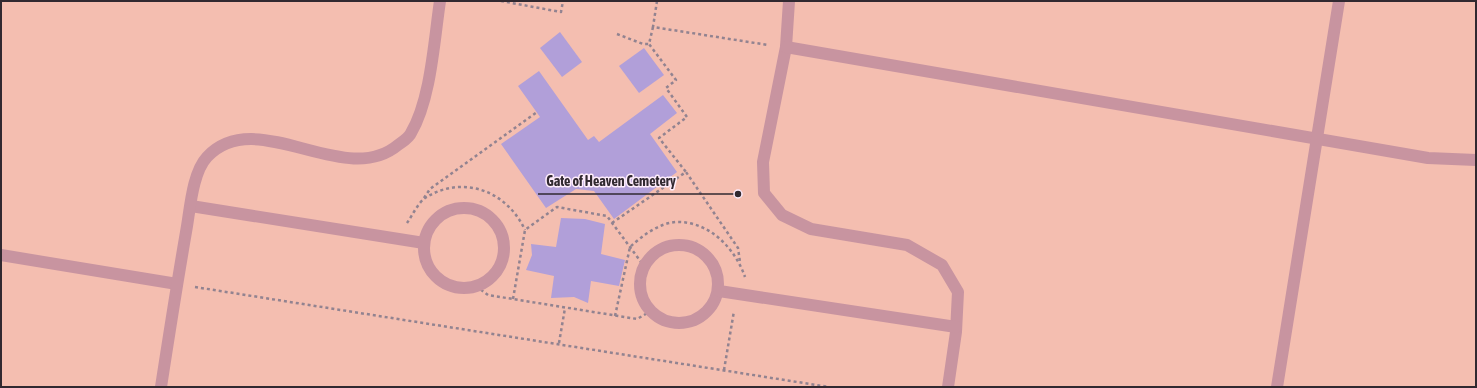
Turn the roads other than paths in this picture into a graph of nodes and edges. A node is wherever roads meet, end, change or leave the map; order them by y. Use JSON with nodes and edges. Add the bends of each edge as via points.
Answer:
{"nodes":[{"id":1,"x":440,"y":1,"type":"edge"},
{"id":2,"x":789,"y":1,"type":"edge"},
{"id":3,"x":1339,"y":1,"type":"edge"},
{"id":4,"x":786,"y":47,"type":"junction"},
{"id":5,"x":1318,"y":137,"type":"junction"},
{"id":6,"x":1476,"y":160,"type":"edge"},
{"id":7,"x":191,"y":206,"type":"junction"},
{"id":8,"x":424,"y":243,"type":"junction"},
{"id":9,"x":1,"y":255,"type":"edge"},
{"id":10,"x":177,"y":284,"type":"junction"},
{"id":11,"x":718,"y":291,"type":"junction"},
{"id":12,"x":956,"y":327,"type":"junction"},
{"id":13,"x":161,"y":387,"type":"edge"},
{"id":14,"x":948,"y":387,"type":"edge"},
{"id":15,"x":1277,"y":387,"type":"edge"}],
"edges":[{"from":1,"to":7,"type":"lane","via":[[425,99],[411,134],[389,153],[361,159],[248,138],[223,144],[206,158],[196,177]]},
{"from":2,"to":4,"type":"lane"},
{"from":3,"to":5,"type":"lane"},
{"from":4,"to":5,"type":"lane"},
{"from":4,"to":12,"type":"lane","via":[[763,162],[764,193],[782,215],[811,229],[907,245],[942,265],[958,292]]},
{"from":5,"to":6,"type":"lane","via":[[1428,158]]},
{"from":5,"to":15,"type":"lane"},
{"from":7,"to":8,"type":"lane"},
{"from":7,"to":10,"type":"lane"},
{"from":8,"to":8,"type":"lane","via":[[427,231],[435,220],[446,212],[458,208],[472,208],[494,221],[504,245],[503,259],[497,271],[488,280],[476,286],[450,286],[438,279],[429,269],[424,256]]},
{"from":9,"to":10,"type":"lane"},
{"from":10,"to":13,"type":"lane"},
{"from":11,"to":11,"type":"lane","via":[[719,278],[715,266],[698,248],[686,244],[673,244],[661,248],[651,256],[640,278],[640,290],[651,311],[661,319],[672,322],[685,323],[697,319],[707,312]]},
{"from":11,"to":12,"type":"lane"},
{"from":12,"to":14,"type":"lane"}]}
